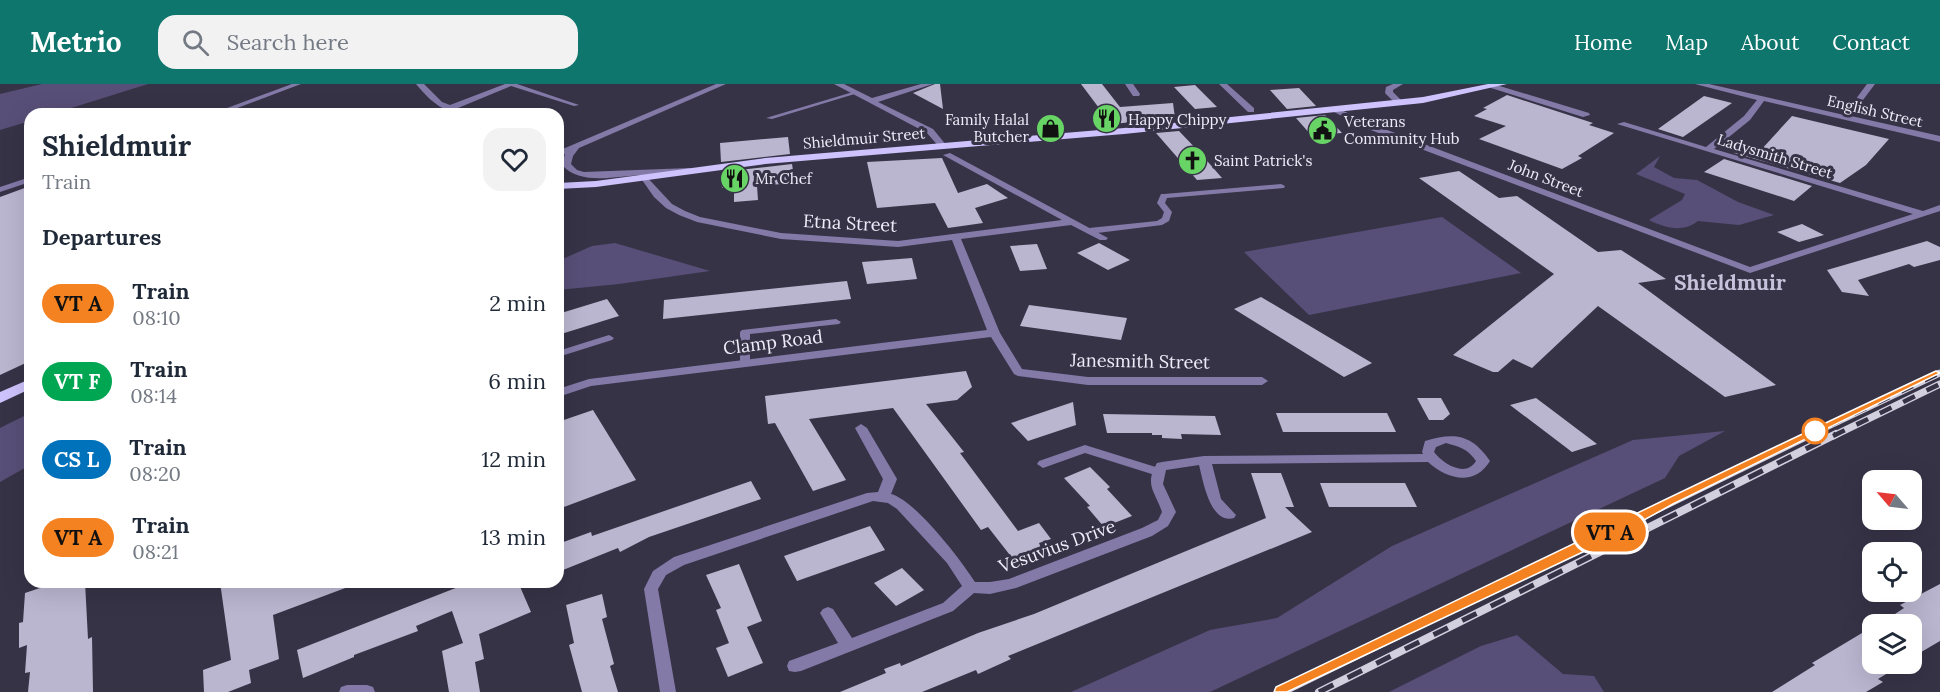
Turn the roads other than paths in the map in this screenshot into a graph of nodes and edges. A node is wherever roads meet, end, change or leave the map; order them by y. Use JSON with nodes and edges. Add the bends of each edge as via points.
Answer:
{"nodes":[{"id":1,"x":298,"y":84,"type":"edge"},
{"id":2,"x":420,"y":84,"type":"edge"},
{"id":3,"x":513,"y":84,"type":"edge"},
{"id":4,"x":722,"y":84,"type":"edge"},
{"id":5,"x":838,"y":84,"type":"edge"},
{"id":6,"x":929,"y":84,"type":"edge"},
{"id":7,"x":1129,"y":84,"type":"edge"},
{"id":8,"x":1223,"y":84,"type":"edge"},
{"id":9,"x":1399,"y":84,"type":"edge"},
{"id":10,"x":1699,"y":84,"type":"edge"},
{"id":11,"x":1871,"y":84,"type":"edge"},
{"id":12,"x":1498,"y":85,"type":"edge"},
{"id":13,"x":855,"y":93,"type":"junction"},
{"id":14,"x":1136,"y":94,"type":"dead end"},
{"id":15,"x":1762,"y":99,"type":"junction"},
{"id":16,"x":872,"y":101,"type":"junction"},
{"id":17,"x":1400,"y":103,"type":"junction"},
{"id":18,"x":576,"y":105,"type":"dead end"},
{"id":19,"x":231,"y":108,"type":"edge"},
{"id":20,"x":451,"y":108,"type":"joint"},
{"id":21,"x":1251,"y":110,"type":"dead end"},
{"id":22,"x":1334,"y":110,"type":"junction"},
{"id":23,"x":1586,"y":115,"type":"dead end"},
{"id":24,"x":770,"y":118,"type":"dead end"},
{"id":25,"x":1846,"y":118,"type":"junction"},
{"id":26,"x":1621,"y":124,"type":"dead end"},
{"id":27,"x":1940,"y":140,"type":"edge"},
{"id":28,"x":584,"y":143,"type":"junction"},
{"id":29,"x":945,"y":150,"type":"junction"},
{"id":30,"x":1707,"y":150,"type":"junction"},
{"id":31,"x":564,"y":151,"type":"edge"},
{"id":32,"x":729,"y":166,"type":"junction"},
{"id":33,"x":691,"y":169,"type":"junction"},
{"id":34,"x":24,"y":181,"type":"edge"},
{"id":35,"x":647,"y":181,"type":"junction"},
{"id":36,"x":564,"y":186,"type":"edge"},
{"id":37,"x":1281,"y":186,"type":"dead end"},
{"id":38,"x":0,"y":190,"type":"edge"},
{"id":39,"x":564,"y":194,"type":"edge"},
{"id":40,"x":1940,"y":208,"type":"edge"},
{"id":41,"x":1922,"y":214,"type":"junction"},
{"id":42,"x":1071,"y":222,"type":"junction"},
{"id":43,"x":1089,"y":231,"type":"junction"},
{"id":44,"x":956,"y":237,"type":"junction"},
{"id":45,"x":1103,"y":238,"type":"dead end"},
{"id":46,"x":836,"y":322,"type":"dead end"},
{"id":47,"x":994,"y":333,"type":"junction"},
{"id":48,"x":609,"y":338,"type":"dead end"},
{"id":49,"x":564,"y":352,"type":"edge"},
{"id":50,"x":745,"y":364,"type":"junction"},
{"id":51,"x":1262,"y":381,"type":"dead end"},
{"id":52,"x":24,"y":385,"type":"edge"},
{"id":53,"x":564,"y":391,"type":"edge"},
{"id":54,"x":0,"y":398,"type":"edge"},
{"id":55,"x":861,"y":428,"type":"dead end"},
{"id":56,"x":1430,"y":458,"type":"dead end"},
{"id":57,"x":1204,"y":460,"type":"junction"},
{"id":58,"x":1043,"y":464,"type":"dead end"},
{"id":59,"x":1158,"y":472,"type":"junction"},
{"id":60,"x":883,"y":496,"type":"junction"},
{"id":61,"x":1229,"y":515,"type":"dead end"},
{"id":62,"x":971,"y":587,"type":"junction"},
{"id":63,"x":828,"y":613,"type":"dead end"},
{"id":64,"x":848,"y":645,"type":"junction"},
{"id":65,"x":795,"y":666,"type":"dead end"},
{"id":66,"x":347,"y":692,"type":"edge"},
{"id":67,"x":367,"y":692,"type":"edge"},
{"id":68,"x":668,"y":692,"type":"edge"}],
"edges":[{"from":1,"to":19,"type":"lane"},
{"from":2,"to":20,"type":"street","via":[[439,104]]},
{"from":3,"to":18,"type":"lane"},
{"from":3,"to":20,"type":"street"},
{"from":4,"to":28,"type":"street"},
{"from":5,"to":13,"type":"street"},
{"from":6,"to":16,"type":"street"},
{"from":7,"to":14,"type":"street"},
{"from":8,"to":21,"type":"street"},
{"from":9,"to":17,"type":"street","via":[[1389,93]]},
{"from":10,"to":15,"type":"street","name":"English Street"},
{"from":11,"to":25,"type":"street"},
{"from":12,"to":17,"type":"main road","name":"Shieldmuir Street"},
{"from":12,"to":23,"type":"street"},
{"from":13,"to":16,"type":"street"},
{"from":13,"to":24,"type":"lane"},
{"from":15,"to":25,"type":"street","name":"English Street"},
{"from":15,"to":30,"type":"street","via":[[1747,118]]},
{"from":16,"to":29,"type":"street","via":[[930,131]]},
{"from":17,"to":22,"type":"main road","name":"Shieldmuir Street"},
{"from":22,"to":29,"type":"main road","name":"Shieldmuir Street"},
{"from":22,"to":41,"type":"street","name":"John Street","via":[[1750,270]]},
{"from":25,"to":27,"type":"street","name":"English Street"},
{"from":26,"to":30,"type":"street","name":"Ladysmith Street"},
{"from":28,"to":31,"type":"street"},
{"from":28,"to":33,"type":"street","via":[[569,155],[566,165],[584,175]]},
{"from":29,"to":32,"type":"main road","name":"Shieldmuir Street"},
{"from":29,"to":42,"type":"street"},
{"from":30,"to":41,"type":"street","name":"Ladysmith Street"},
{"from":32,"to":33,"type":"main road","name":"Shieldmuir Street"},
{"from":32,"to":35,"type":"main road","name":"Shieldmuir Street"},
{"from":33,"to":35,"type":"main road","name":"Shieldmuir Street"},
{"from":34,"to":38,"type":"lane"},
{"from":35,"to":36,"type":"main road","name":"Shieldmuir Street"},
{"from":35,"to":39,"type":"main road","name":"Shieldmuir Street","via":[[601,192]]},
{"from":35,"to":44,"type":"street","name":"Etna Street","via":[[669,206],[682,213],[781,236],[897,244]]},
{"from":37,"to":43,"type":"lane","via":[[1164,196],[1161,203],[1168,212],[1159,223]]},
{"from":40,"to":41,"type":"street"},
{"from":42,"to":43,"type":"street"},
{"from":42,"to":44,"type":"street","name":"Etna Street"},
{"from":43,"to":45,"type":"street"},
{"from":44,"to":47,"type":"street"},
{"from":46,"to":50,"type":"lane","via":[[745,332]]},
{"from":47,"to":50,"type":"street","name":"Clamp Road"},
{"from":47,"to":51,"type":"street","name":"Janesmith Street","via":[[1018,372],[1088,381]]},
{"from":48,"to":49,"type":"lane"},
{"from":50,"to":53,"type":"street","name":"Clamp Road","via":[[589,383]]},
{"from":52,"to":54,"type":"main road"},
{"from":55,"to":60,"type":"street","via":[[890,479]]},
{"from":56,"to":57,"type":"street"},
{"from":57,"to":59,"type":"street","via":[[1162,466]]},
{"from":57,"to":61,"type":"street","via":[[1215,501]]},
{"from":58,"to":59,"type":"lane","via":[[1085,449]]},
{"from":59,"to":62,"type":"street","name":"Vesuvius Drive","via":[[1156,487],[1166,499],[1169,512],[1163,523],[1011,584]]},
{"from":60,"to":62,"type":"street","via":[[902,506],[952,559]]},
{"from":60,"to":68,"type":"street","via":[[872,496],[679,561],[661,572],[651,589]]},
{"from":62,"to":64,"type":"street","via":[[948,607]]},
{"from":63,"to":64,"type":"street"},
{"from":64,"to":65,"type":"street"},
{"from":66,"to":67,"type":"street"}]}
